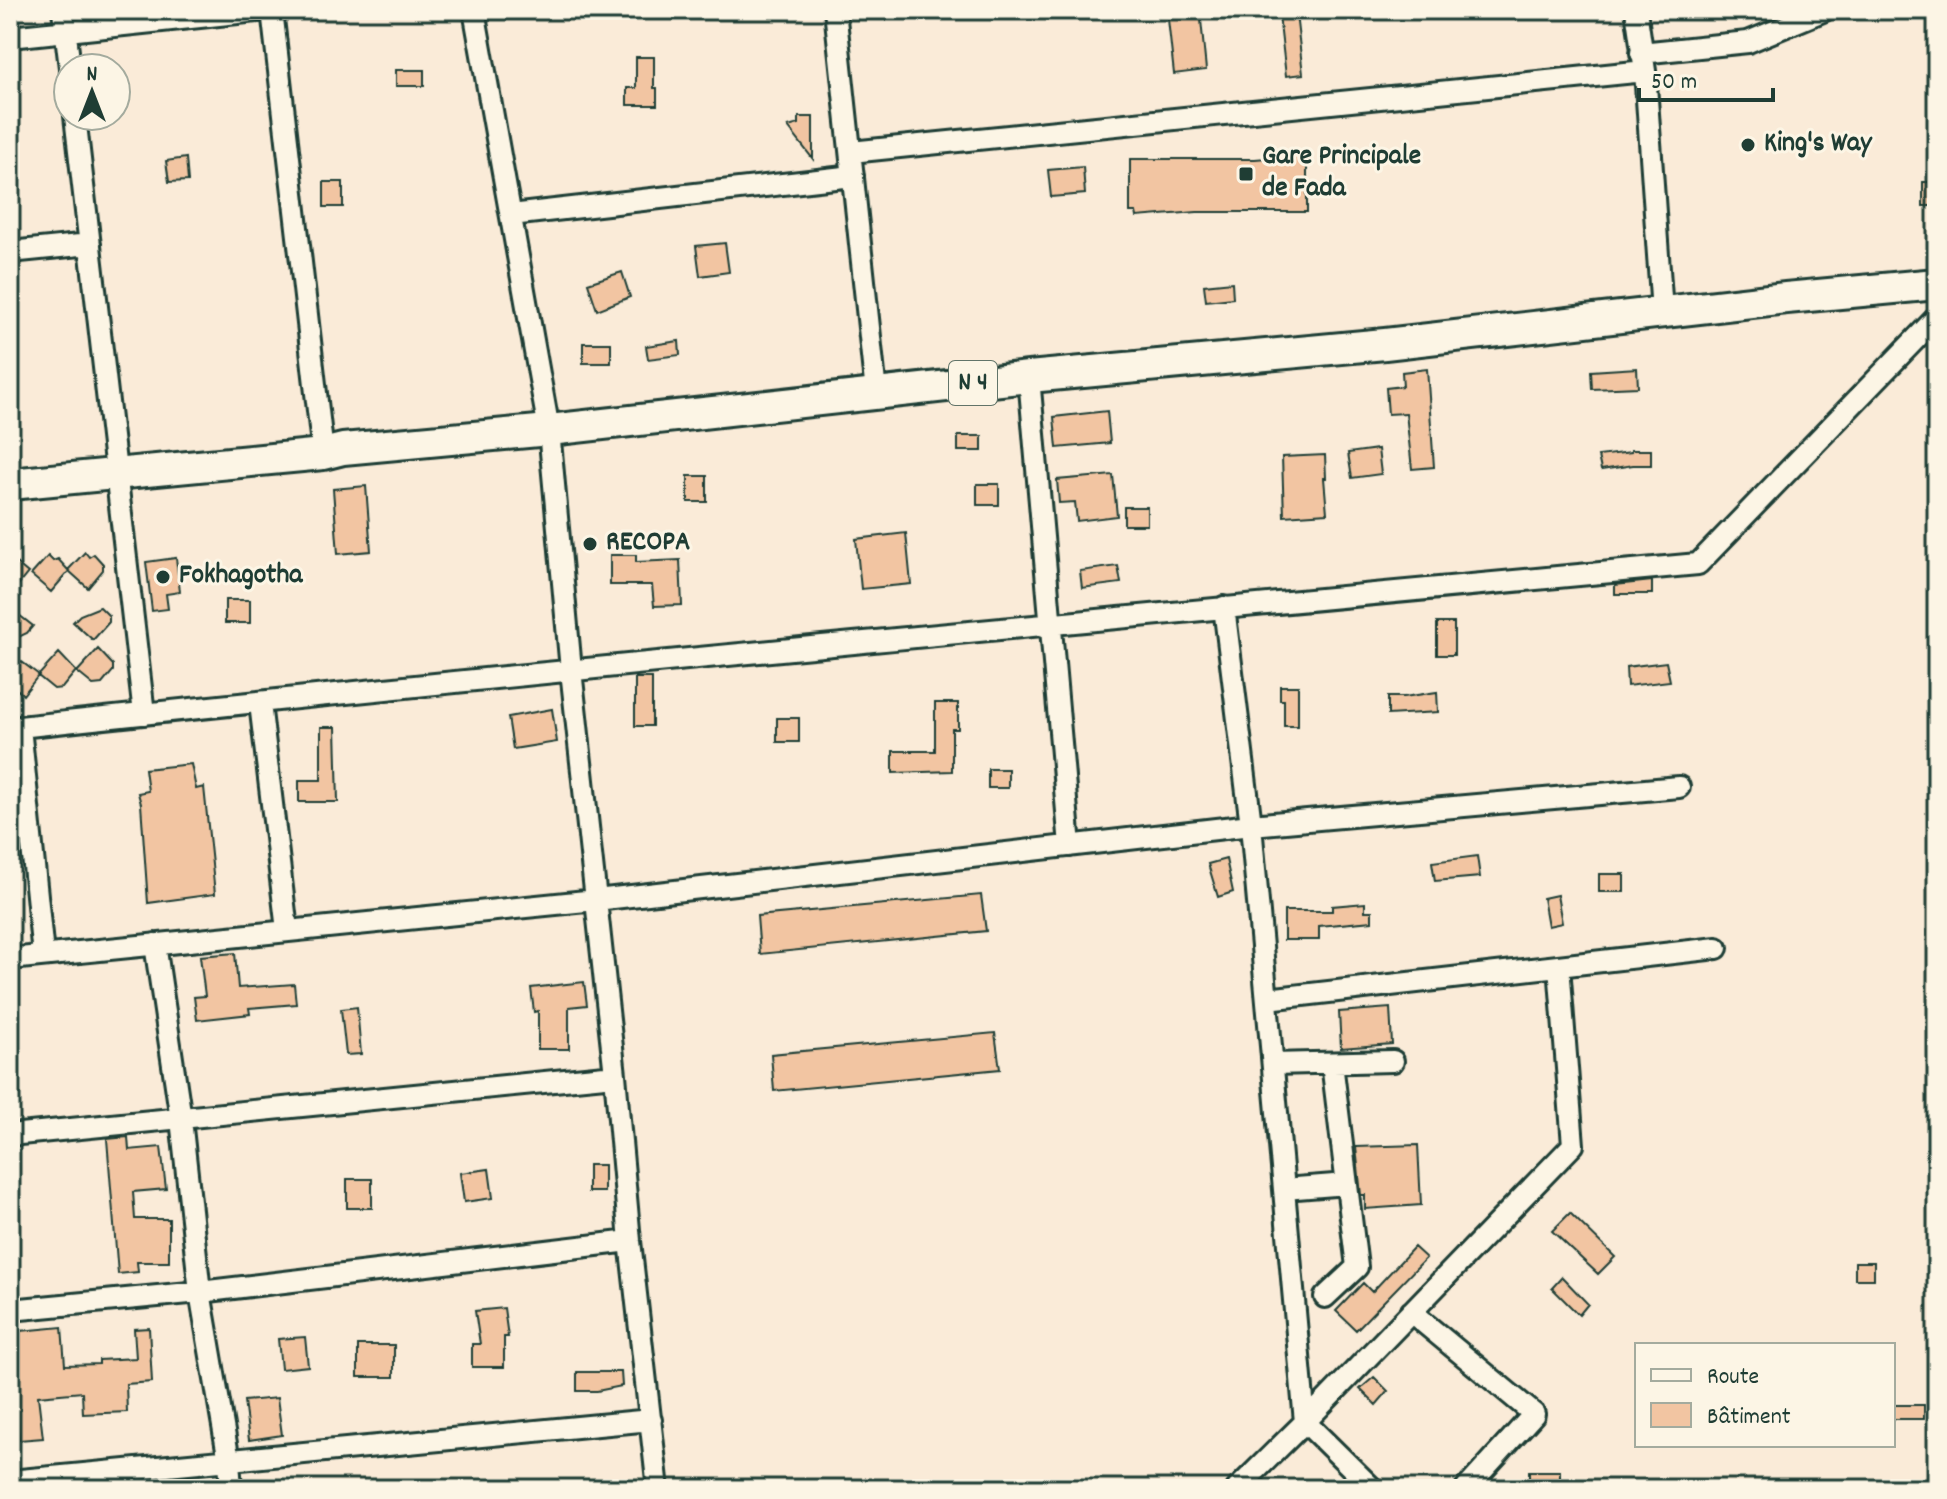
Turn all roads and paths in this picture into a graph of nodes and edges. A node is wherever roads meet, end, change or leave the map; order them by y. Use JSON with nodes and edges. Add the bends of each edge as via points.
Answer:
{"nodes":[{"id":1,"x":63,"y":10,"type":"edge"},
{"id":2,"x":270,"y":10,"type":"edge"},
{"id":3,"x":474,"y":10,"type":"edge"},
{"id":4,"x":835,"y":10,"type":"edge"},
{"id":5,"x":1636,"y":10,"type":"edge"},
{"id":6,"x":1825,"y":10,"type":"edge"},
{"id":7,"x":66,"y":31,"type":"junction"},
{"id":8,"x":10,"y":37,"type":"edge"},
{"id":9,"x":68,"y":52,"type":"edge"},
{"id":10,"x":1643,"y":62,"type":"junction"},
{"id":11,"x":77,"y":132,"type":"edge"},
{"id":12,"x":851,"y":152,"type":"junction"},
{"id":13,"x":853,"y":176,"type":"junction"},
{"id":14,"x":511,"y":215,"type":"junction"},
{"id":15,"x":90,"y":244,"type":"junction"},
{"id":16,"x":10,"y":252,"type":"edge"},
{"id":17,"x":1937,"y":284,"type":"edge"},
{"id":18,"x":1662,"y":312,"type":"junction"},
{"id":19,"x":1937,"y":317,"type":"edge"},
{"id":20,"x":1029,"y":377,"type":"junction"},
{"id":21,"x":876,"y":393,"type":"junction"},
{"id":22,"x":549,"y":430,"type":"junction"},
{"id":23,"x":323,"y":454,"type":"junction"},
{"id":24,"x":116,"y":474,"type":"junction"},
{"id":25,"x":10,"y":484,"type":"edge"},
{"id":26,"x":1224,"y":607,"type":"junction"},
{"id":27,"x":1051,"y":623,"type":"junction"},
{"id":28,"x":571,"y":670,"type":"junction"},
{"id":29,"x":260,"y":703,"type":"junction"},
{"id":30,"x":144,"y":714,"type":"junction"},
{"id":31,"x":15,"y":728,"type":"edge"},
{"id":32,"x":1679,"y":787,"type":"dead end"},
{"id":33,"x":1251,"y":825,"type":"junction"},
{"id":34,"x":1070,"y":846,"type":"junction"},
{"id":35,"x":596,"y":900,"type":"junction"},
{"id":36,"x":287,"y":930,"type":"junction"},
{"id":37,"x":155,"y":944,"type":"junction"},
{"id":38,"x":1717,"y":948,"type":"dead end"},
{"id":39,"x":43,"y":955,"type":"junction"},
{"id":40,"x":10,"y":959,"type":"edge"},
{"id":41,"x":1559,"y":966,"type":"junction"},
{"id":42,"x":1267,"y":999,"type":"junction"},
{"id":43,"x":1393,"y":1061,"type":"dead end"},
{"id":44,"x":1332,"y":1063,"type":"junction"},
{"id":45,"x":1273,"y":1064,"type":"junction"},
{"id":46,"x":615,"y":1075,"type":"junction"},
{"id":47,"x":181,"y":1119,"type":"junction"},
{"id":48,"x":10,"y":1135,"type":"edge"},
{"id":49,"x":1347,"y":1184,"type":"junction"},
{"id":50,"x":1284,"y":1189,"type":"junction"},
{"id":51,"x":630,"y":1241,"type":"junction"},
{"id":52,"x":200,"y":1292,"type":"junction"},
{"id":53,"x":1325,"y":1297,"type":"dead end"},
{"id":54,"x":10,"y":1310,"type":"edge"},
{"id":55,"x":1411,"y":1312,"type":"junction"},
{"id":56,"x":651,"y":1420,"type":"junction"},
{"id":57,"x":1305,"y":1422,"type":"junction"},
{"id":58,"x":229,"y":1461,"type":"junction"},
{"id":59,"x":10,"y":1481,"type":"edge"},
{"id":60,"x":231,"y":1489,"type":"edge"},
{"id":61,"x":658,"y":1489,"type":"edge"},
{"id":62,"x":1237,"y":1489,"type":"edge"},
{"id":63,"x":1373,"y":1489,"type":"edge"},
{"id":64,"x":1466,"y":1489,"type":"edge"}],
"edges":[{"from":1,"to":7,"type":"street"},
{"from":2,"to":7,"type":"street"},
{"from":2,"to":23,"type":"street"},
{"from":3,"to":14,"type":"street"},
{"from":4,"to":12,"type":"street"},
{"from":5,"to":10,"type":"street"},
{"from":6,"to":10,"type":"street","via":[[1748,42]]},
{"from":7,"to":8,"type":"street"},
{"from":7,"to":9,"type":"street"},
{"from":10,"to":12,"type":"street"},
{"from":10,"to":18,"type":"street"},
{"from":11,"to":15,"type":"street"},
{"from":12,"to":13,"type":"street"},
{"from":13,"to":14,"type":"street"},
{"from":13,"to":21,"type":"street"},
{"from":14,"to":22,"type":"street"},
{"from":15,"to":16,"type":"street"},
{"from":15,"to":24,"type":"street"},
{"from":17,"to":18,"type":"highway","number":"N 4"},
{"from":18,"to":20,"type":"highway","number":"N 4"},
{"from":19,"to":26,"type":"street","via":[[1698,564]]},
{"from":20,"to":21,"type":"highway","number":"N 4"},
{"from":20,"to":27,"type":"street"},
{"from":21,"to":22,"type":"highway","number":"N 4"},
{"from":22,"to":23,"type":"highway","number":"N 4"},
{"from":22,"to":28,"type":"street"},
{"from":23,"to":24,"type":"highway","number":"N 4"},
{"from":24,"to":25,"type":"highway","number":"N 4"},
{"from":24,"to":30,"type":"street"},
{"from":26,"to":27,"type":"street"},
{"from":26,"to":33,"type":"street"},
{"from":27,"to":28,"type":"street"},
{"from":27,"to":34,"type":"street"},
{"from":28,"to":29,"type":"street"},
{"from":28,"to":35,"type":"street"},
{"from":29,"to":30,"type":"street"},
{"from":29,"to":36,"type":"street"},
{"from":30,"to":31,"type":"street"},
{"from":31,"to":39,"type":"street"},
{"from":32,"to":33,"type":"street"},
{"from":33,"to":34,"type":"street"},
{"from":33,"to":42,"type":"street"},
{"from":34,"to":35,"type":"street"},
{"from":35,"to":36,"type":"street"},
{"from":35,"to":46,"type":"street"},
{"from":36,"to":37,"type":"street"},
{"from":37,"to":39,"type":"street"},
{"from":37,"to":47,"type":"street"},
{"from":38,"to":41,"type":"street"},
{"from":39,"to":40,"type":"street"},
{"from":41,"to":42,"type":"street"},
{"from":41,"to":55,"type":"street","via":[[1573,1145]]},
{"from":42,"to":45,"type":"street"},
{"from":43,"to":44,"type":"street"},
{"from":44,"to":45,"type":"street"},
{"from":44,"to":49,"type":"street"},
{"from":45,"to":50,"type":"street"},
{"from":46,"to":47,"type":"street"},
{"from":46,"to":51,"type":"street"},
{"from":47,"to":48,"type":"street"},
{"from":47,"to":52,"type":"street"},
{"from":49,"to":50,"type":"street"},
{"from":49,"to":53,"type":"street","via":[[1357,1267]]},
{"from":50,"to":57,"type":"street"},
{"from":51,"to":52,"type":"street"},
{"from":51,"to":56,"type":"street"},
{"from":52,"to":54,"type":"street"},
{"from":52,"to":58,"type":"street"},
{"from":55,"to":57,"type":"street"},
{"from":55,"to":64,"type":"street","via":[[1534,1414]]},
{"from":56,"to":58,"type":"street"},
{"from":56,"to":61,"type":"street"},
{"from":57,"to":62,"type":"street"},
{"from":57,"to":63,"type":"street"},
{"from":58,"to":59,"type":"street"},
{"from":58,"to":60,"type":"street"}]}
